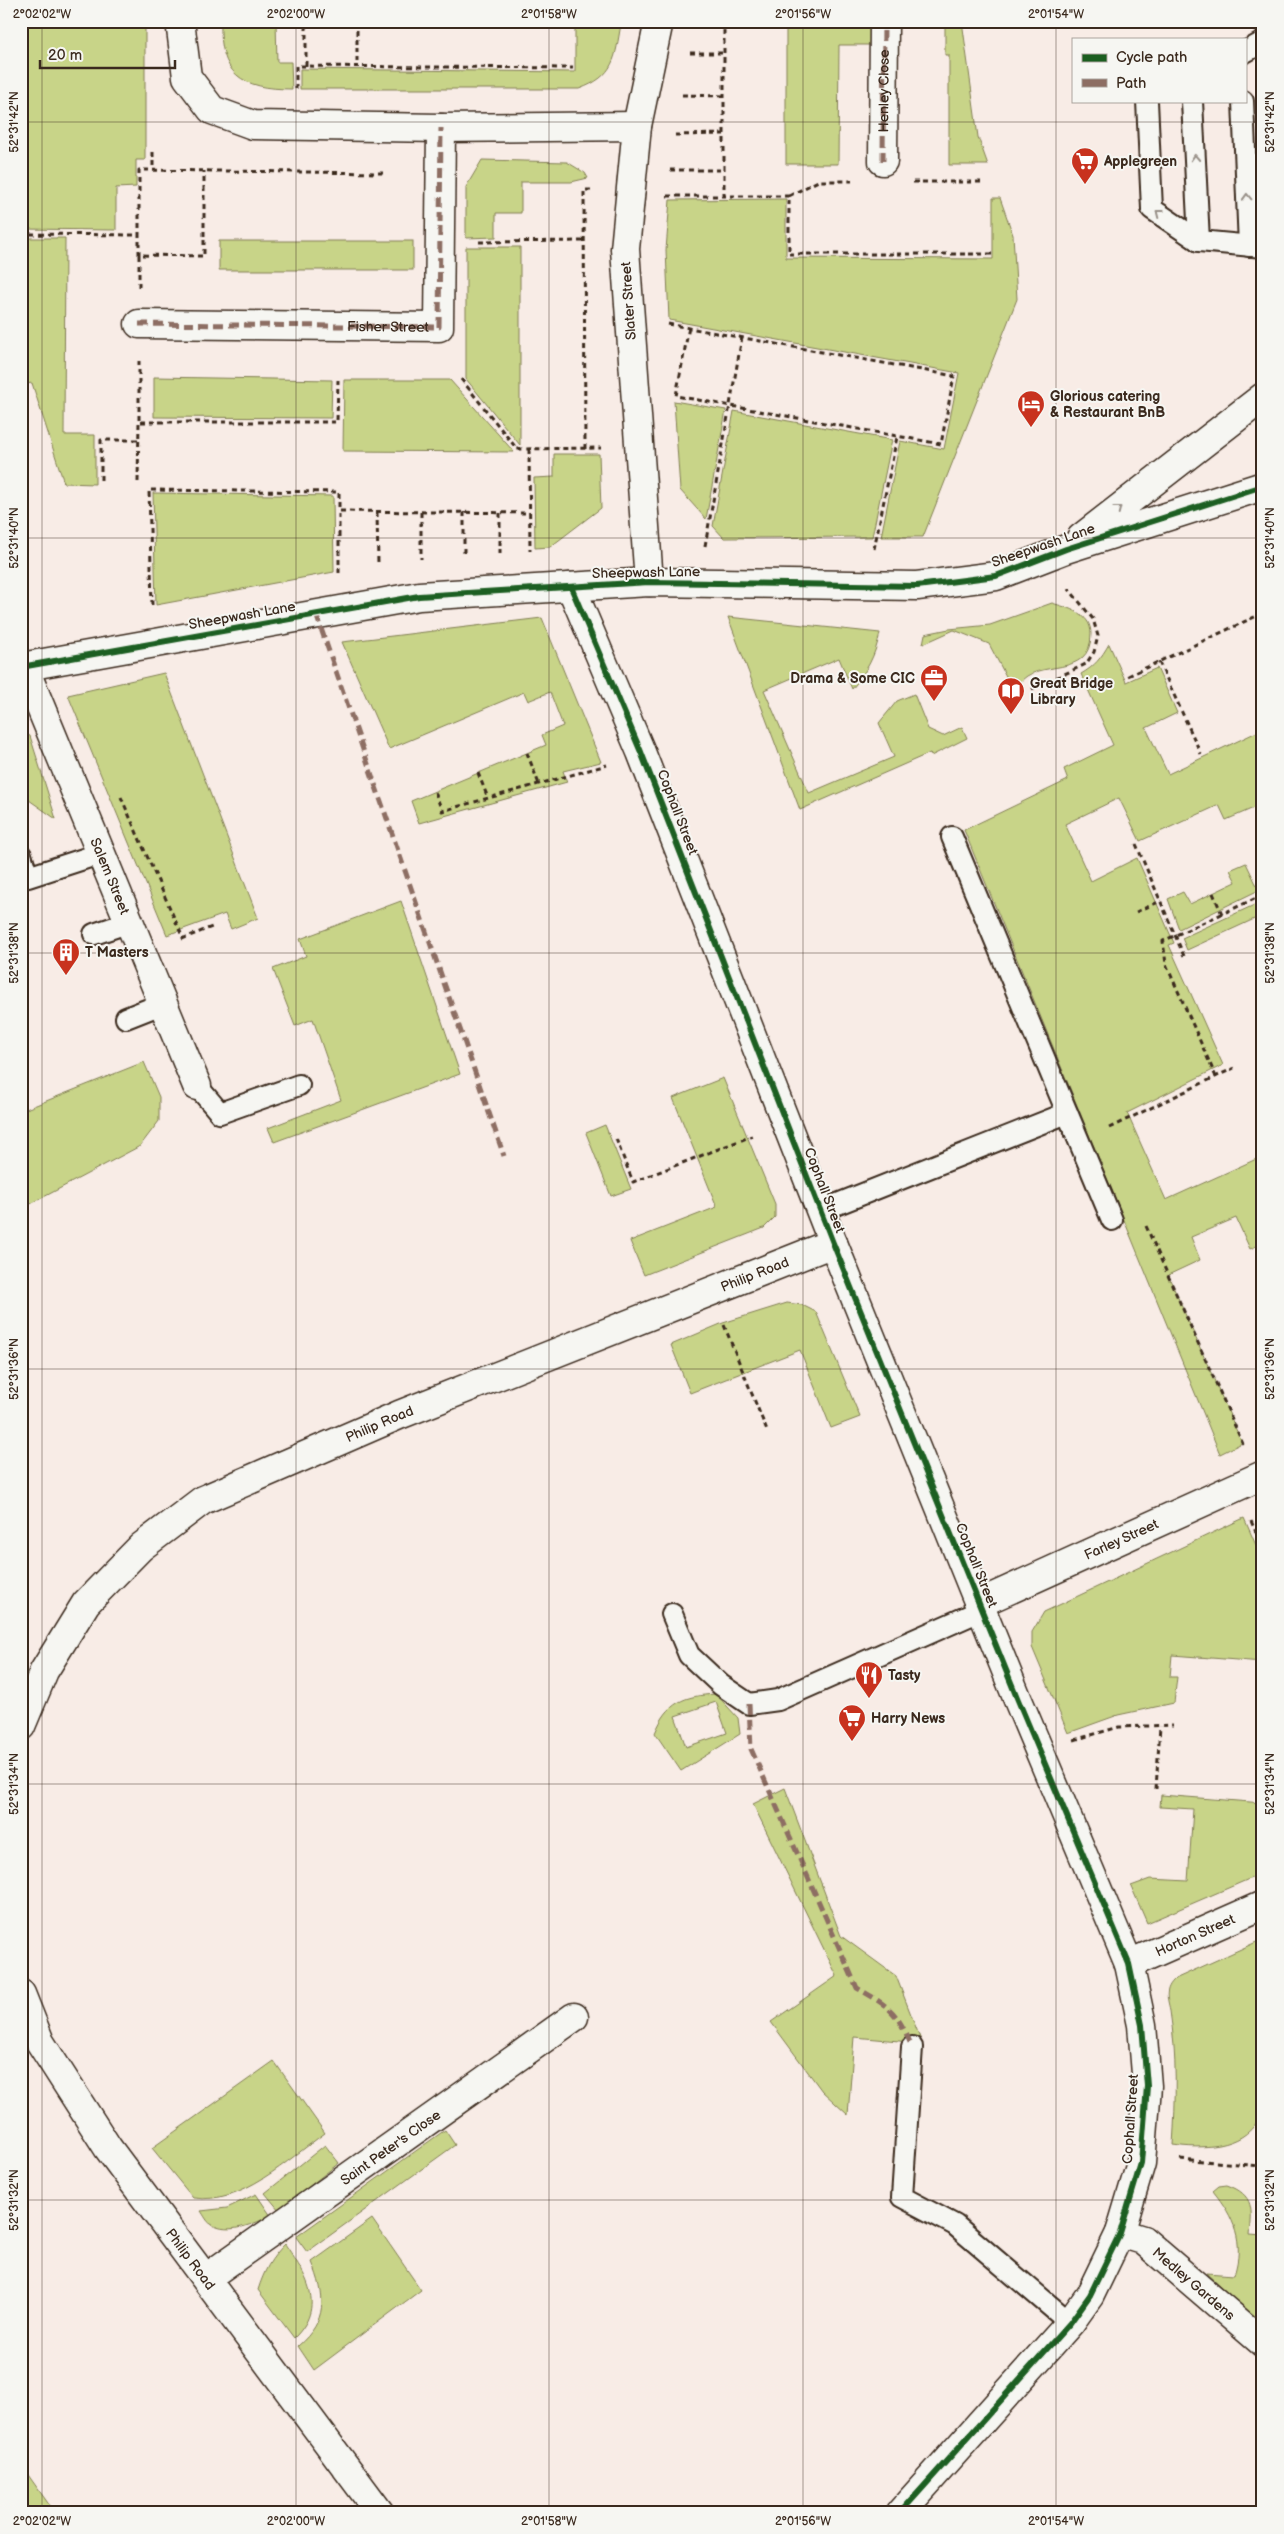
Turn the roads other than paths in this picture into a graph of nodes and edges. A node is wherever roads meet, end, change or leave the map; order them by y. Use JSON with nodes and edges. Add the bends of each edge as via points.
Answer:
{"nodes":[{"id":1,"x":180,"y":21,"type":"edge"},
{"id":2,"x":659,"y":21,"type":"edge"},
{"id":3,"x":884,"y":21,"type":"edge"},
{"id":4,"x":1246,"y":41,"type":"edge"},
{"id":5,"x":1263,"y":41,"type":"edge"},
{"id":6,"x":1246,"y":51,"type":"edge"},
{"id":7,"x":1192,"y":102,"type":"edge"},
{"id":8,"x":1242,"y":102,"type":"edge"},
{"id":9,"x":1151,"y":104,"type":"edge"},
{"id":10,"x":637,"y":126,"type":"junction"},
{"id":11,"x":441,"y":128,"type":"junction"},
{"id":12,"x":883,"y":161,"type":"dead end"},
{"id":13,"x":1198,"y":241,"type":"junction"},
{"id":14,"x":1256,"y":246,"type":"edge"},
{"id":15,"x":139,"y":324,"type":"dead end"},
{"id":16,"x":1263,"y":397,"type":"edge"},
{"id":17,"x":1263,"y":486,"type":"edge"},
{"id":18,"x":1066,"y":549,"type":"junction"},
{"id":19,"x":649,"y":582,"type":"junction"},
{"id":20,"x":571,"y":587,"type":"junction"},
{"id":21,"x":23,"y":667,"type":"edge"},
{"id":22,"x":952,"y":837,"type":"dead end"},
{"id":23,"x":102,"y":853,"type":"junction"},
{"id":24,"x":21,"y":855,"type":"edge"},
{"id":25,"x":130,"y":922,"type":"junction"},
{"id":26,"x":94,"y":934,"type":"dead end"},
{"id":27,"x":164,"y":1003,"type":"junction"},
{"id":28,"x":126,"y":1018,"type":"dead end"},
{"id":29,"x":299,"y":1085,"type":"dead end"},
{"id":30,"x":197,"y":1086,"type":"joint"},
{"id":31,"x":1067,"y":1113,"type":"junction"},
{"id":32,"x":820,"y":1210,"type":"junction"},
{"id":33,"x":1112,"y":1220,"type":"dead end"},
{"id":34,"x":833,"y":1244,"type":"junction"},
{"id":35,"x":1263,"y":1474,"type":"edge"},
{"id":36,"x":981,"y":1607,"type":"junction"},
{"id":37,"x":672,"y":1614,"type":"dead end"},
{"id":38,"x":21,"y":1726,"type":"edge"},
{"id":39,"x":1263,"y":1905,"type":"edge"},
{"id":40,"x":1129,"y":1964,"type":"junction"},
{"id":41,"x":21,"y":1994,"type":"edge"},
{"id":42,"x":574,"y":2017,"type":"dead end"},
{"id":43,"x":912,"y":2047,"type":"dead end"},
{"id":44,"x":1120,"y":2233,"type":"junction"},
{"id":45,"x":206,"y":2278,"type":"junction"},
{"id":46,"x":1070,"y":2323,"type":"junction"},
{"id":47,"x":1263,"y":2343,"type":"edge"},
{"id":48,"x":380,"y":2513,"type":"edge"},
{"id":49,"x":900,"y":2513,"type":"edge"}],
"edges":[{"from":1,"to":11,"type":"street","via":[[187,77],[212,110],[253,125]]},
{"from":2,"to":10,"type":"street","name":"Slater Street"},
{"from":3,"to":12,"type":"street","name":"Henley Close"},
{"from":4,"to":5,"type":"lane"},
{"from":5,"to":6,"type":"lane"},
{"from":13,"to":7,"type":"lane","one_way":true},
{"from":14,"to":8,"type":"lane","one_way":true},
{"from":13,"to":9,"type":"lane","one_way":true,"via":[[1152,209]]},
{"from":10,"to":11,"type":"street"},
{"from":10,"to":19,"type":"street","name":"Slater Street","via":[[625,249]]},
{"from":11,"to":15,"type":"street","name":"Fisher Street","via":[[439,327]]},
{"from":13,"to":14,"type":"lane"},
{"from":18,"to":16,"type":"street","name":"Sheepwash Lane","one_way":true},
{"from":17,"to":18,"type":"street","name":"Sheepwash Lane"},
{"from":18,"to":19,"type":"street","name":"Sheepwash Lane","via":[[996,576],[917,586]]},
{"from":19,"to":20,"type":"street","name":"Sheepwash Lane"},
{"from":20,"to":21,"type":"street","name":"Sheepwash Lane","via":[[418,596]]},
{"from":20,"to":32,"type":"street","name":"Cophall Street","via":[[641,752]]},
{"from":21,"to":23,"type":"street","name":"Salem Street"},
{"from":22,"to":31,"type":"lane"},
{"from":23,"to":24,"type":"lane","via":[[28,877]]},
{"from":23,"to":25,"type":"street","name":"Salem Street"},
{"from":25,"to":26,"type":"lane"},
{"from":25,"to":27,"type":"street","name":"Salem Street"},
{"from":27,"to":28,"type":"lane"},
{"from":27,"to":30,"type":"street","name":"Salem Street"},
{"from":29,"to":30,"type":"lane","via":[[220,1113]]},
{"from":31,"to":32,"type":"lane"},
{"from":31,"to":33,"type":"lane"},
{"from":32,"to":34,"type":"street","name":"Cophall Street"},
{"from":34,"to":36,"type":"street","name":"Cophall Street"},
{"from":34,"to":38,"type":"street","name":"Philip Road","via":[[399,1416],[203,1500],[141,1547],[86,1603],[44,1671]]},
{"from":35,"to":36,"type":"street","name":"Farley Street"},
{"from":36,"to":37,"type":"lane","via":[[778,1700],[749,1704],[721,1686],[690,1655]]},
{"from":36,"to":40,"type":"street","name":"Cophall Street"},
{"from":39,"to":40,"type":"street","name":"Horton Street"},
{"from":40,"to":44,"type":"street","name":"Cophall Street","via":[[1142,2025],[1148,2086],[1141,2163]]},
{"from":41,"to":45,"type":"street","name":"Philip Road","via":[[40,2042],[108,2148]]},
{"from":42,"to":45,"type":"street","name":"Saint Peter's Close"},
{"from":43,"to":46,"type":"lane","via":[[902,2197],[955,2225]]},
{"from":44,"to":46,"type":"street","name":"Cophall Street","via":[[1090,2295]]},
{"from":44,"to":47,"type":"street","name":"Medley Gardens","via":[[1143,2240]]},
{"from":45,"to":48,"type":"street","name":"Philip Road"},
{"from":46,"to":49,"type":"street","name":"Cophall Street"}]}
